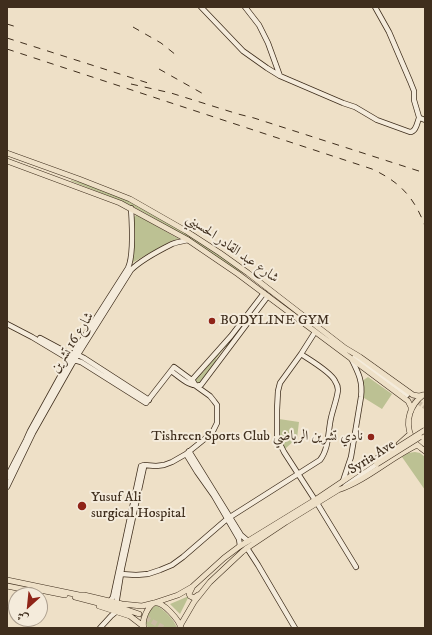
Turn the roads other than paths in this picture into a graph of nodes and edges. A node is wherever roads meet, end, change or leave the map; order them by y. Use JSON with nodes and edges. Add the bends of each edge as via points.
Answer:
{"nodes":[{"id":1,"x":201,"y":7,"type":"edge"},
{"id":2,"x":245,"y":7,"type":"edge"},
{"id":3,"x":375,"y":7,"type":"edge"},
{"id":4,"x":280,"y":76,"type":"junction"},
{"id":5,"x":419,"y":118,"type":"junction"},
{"id":6,"x":425,"y":120,"type":"edge"},
{"id":7,"x":7,"y":153,"type":"edge"},
{"id":8,"x":7,"y":161,"type":"edge"},
{"id":9,"x":79,"y":179,"type":"junction"},
{"id":10,"x":67,"y":182,"type":"junction"},
{"id":11,"x":131,"y":208,"type":"junction"},
{"id":12,"x":188,"y":240,"type":"junction"},
{"id":13,"x":248,"y":273,"type":"junction"},
{"id":14,"x":243,"y":278,"type":"junction"},
{"id":15,"x":255,"y":278,"type":"junction"},
{"id":16,"x":251,"y":283,"type":"junction"},
{"id":17,"x":266,"y":295,"type":"junction"},
{"id":18,"x":107,"y":306,"type":"junction"},
{"id":19,"x":7,"y":323,"type":"edge"},
{"id":20,"x":315,"y":332,"type":"junction"},
{"id":21,"x":301,"y":354,"type":"junction"},
{"id":22,"x":74,"y":357,"type":"junction"},
{"id":23,"x":351,"y":358,"type":"junction"},
{"id":24,"x":103,"y":369,"type":"junction"},
{"id":25,"x":101,"y":375,"type":"junction"},
{"id":26,"x":190,"y":382,"type":"junction"},
{"id":27,"x":196,"y":386,"type":"junction"},
{"id":28,"x":424,"y":394,"type":"edge"},
{"id":29,"x":409,"y":397,"type":"junction"},
{"id":30,"x":148,"y":402,"type":"junction"},
{"id":31,"x":411,"y":411,"type":"junction"},
{"id":32,"x":425,"y":430,"type":"edge"},
{"id":33,"x":410,"y":434,"type":"junction"},
{"id":34,"x":425,"y":434,"type":"edge"},
{"id":35,"x":417,"y":445,"type":"junction"},
{"id":36,"x":425,"y":451,"type":"edge"},
{"id":37,"x":188,"y":453,"type":"junction"},
{"id":38,"x":376,"y":463,"type":"junction"},
{"id":39,"x":144,"y":465,"type":"junction"},
{"id":40,"x":299,"y":474,"type":"junction"},
{"id":41,"x":7,"y":477,"type":"edge"},
{"id":42,"x":343,"y":481,"type":"junction"},
{"id":43,"x":7,"y":487,"type":"edge"},
{"id":44,"x":336,"y":488,"type":"junction"},
{"id":45,"x":316,"y":502,"type":"junction"},
{"id":46,"x":228,"y":518,"type":"junction"},
{"id":47,"x":248,"y":540,"type":"junction"},
{"id":48,"x":240,"y":546,"type":"junction"},
{"id":49,"x":246,"y":548,"type":"junction"},
{"id":50,"x":356,"y":567,"type":"dead end"},
{"id":51,"x":121,"y":574,"type":"junction"},
{"id":52,"x":7,"y":577,"type":"edge"},
{"id":53,"x":7,"y":583,"type":"edge"},
{"id":54,"x":37,"y":587,"type":"edge"},
{"id":55,"x":43,"y":587,"type":"edge"},
{"id":56,"x":192,"y":587,"type":"junction"},
{"id":57,"x":48,"y":589,"type":"edge"},
{"id":58,"x":199,"y":594,"type":"junction"},
{"id":59,"x":78,"y":595,"type":"junction"},
{"id":60,"x":84,"y":599,"type":"junction"},
{"id":61,"x":113,"y":602,"type":"junction"},
{"id":62,"x":154,"y":603,"type":"junction"},
{"id":63,"x":117,"y":611,"type":"junction"},
{"id":64,"x":144,"y":627,"type":"edge"},
{"id":65,"x":182,"y":627,"type":"edge"},
{"id":66,"x":100,"y":628,"type":"edge"},
{"id":67,"x":295,"y":628,"type":"edge"}],
"edges":[{"from":1,"to":4,"type":"street","via":[[243,50]]},
{"from":2,"to":4,"type":"street","via":[[259,25]]},
{"from":3,"to":5,"type":"street","via":[[389,32],[414,91]]},
{"from":4,"to":5,"type":"street","via":[[355,107],[377,120],[410,132],[414,131]]},
{"from":5,"to":6,"type":"street"},
{"from":7,"to":9,"type":"main road","name":"شارع عبد القادر الحسيني"},
{"from":8,"to":10,"type":"main road","name":"شارع عبد القادر الحسيني"},
{"from":9,"to":10,"type":"main road","via":[[72,178]]},
{"from":9,"to":13,"type":"main road","name":"شارع عبد القادر الحسيني","via":[[130,200],[166,219]]},
{"from":10,"to":11,"type":"main road","name":"شارع عبد القادر الحسيني"},
{"from":11,"to":12,"type":"main road","name":"شارع عبد القادر الحسيني"},
{"from":11,"to":18,"type":"street","name":"شارع 16 تشرين","via":[[130,264]]},
{"from":12,"to":14,"type":"main road","name":"شارع عبد القادر الحسيني"},
{"from":12,"to":18,"type":"street","name":"شارع 16 تشرين","via":[[174,243],[135,266]]},
{"from":13,"to":14,"type":"main road"},
{"from":13,"to":15,"type":"main road","name":"شارع عبد القادر الحسيني"},
{"from":14,"to":16,"type":"main road","name":"شارع عبد القادر الحسيني"},
{"from":15,"to":16,"type":"main road"},
{"from":15,"to":29,"type":"main road","name":"شارع عبد القادر الحسيني"},
{"from":16,"to":17,"type":"main road","name":"شارع عبد القادر الحسيني"},
{"from":17,"to":20,"type":"main road","name":"شارع عبد القادر الحسيني"},
{"from":17,"to":26,"type":"street"},
{"from":17,"to":27,"type":"street","via":[[203,382]]},
{"from":18,"to":22,"type":"street","name":"شارع 16 تشرين"},
{"from":19,"to":22,"type":"street"},
{"from":20,"to":21,"type":"street"},
{"from":20,"to":23,"type":"main road","name":"شارع عبد القادر الحسيني"},
{"from":21,"to":40,"type":"street","via":[[279,385],[277,410],[278,437],[284,452]]},
{"from":21,"to":40,"type":"street","via":[[331,375],[338,392],[323,457]]},
{"from":22,"to":24,"type":"street"},
{"from":22,"to":25,"type":"street"},
{"from":22,"to":41,"type":"street","name":"شارع 16 تشرين","via":[[30,431]]},
{"from":22,"to":43,"type":"street","name":"شارع 16 تشرين"},
{"from":23,"to":29,"type":"main road","name":"شارع عبد القادر الحسيني"},
{"from":23,"to":42,"type":"street","via":[[359,374],[362,388],[351,457]]},
{"from":24,"to":25,"type":"street"},
{"from":24,"to":30,"type":"street"},
{"from":25,"to":30,"type":"street"},
{"from":26,"to":27,"type":"street"},
{"from":26,"to":30,"type":"street","via":[[172,369]]},
{"from":27,"to":37,"type":"street","via":[[217,405],[217,423],[212,433]]},
{"from":28,"to":29,"type":"main road"},
{"from":28,"to":31,"type":"main road"},
{"from":29,"to":31,"type":"main road"},
{"from":31,"to":33,"type":"main road","via":[[408,422]]},
{"from":32,"to":38,"type":"main road","bridge":true},
{"from":33,"to":35,"type":"main road"},
{"from":33,"to":42,"type":"main road"},
{"from":34,"to":38,"type":"main road","bridge":true},
{"from":35,"to":36,"type":"main road"},
{"from":35,"to":44,"type":"main road","name":"Syria Ave","via":[[356,482]]},
{"from":37,"to":39,"type":"street","via":[[164,465]]},
{"from":37,"to":46,"type":"street","via":[[197,472]]},
{"from":38,"to":44,"type":"street"},
{"from":39,"to":51,"type":"street"},
{"from":39,"to":61,"type":"street","via":[[141,468]]},
{"from":40,"to":45,"type":"street"},
{"from":40,"to":46,"type":"street"},
{"from":42,"to":44,"type":"main road"},
{"from":44,"to":45,"type":"main road"},
{"from":45,"to":47,"type":"main road"},
{"from":45,"to":49,"type":"main road"},
{"from":45,"to":50,"type":"street"},
{"from":46,"to":47,"type":"street"},
{"from":46,"to":48,"type":"street"},
{"from":46,"to":51,"type":"street","via":[[168,567],[148,574]]},
{"from":47,"to":48,"type":"main road"},
{"from":48,"to":56,"type":"main road"},
{"from":49,"to":58,"type":"main road"},
{"from":49,"to":67,"type":"street"},
{"from":51,"to":61,"type":"street","via":[[117,599]]},
{"from":52,"to":55,"type":"main road"},
{"from":53,"to":54,"type":"main road"},
{"from":53,"to":60,"type":"main road"},
{"from":56,"to":58,"type":"main road","via":[[190,596],[194,598]]},
{"from":56,"to":62,"type":"main road"},
{"from":57,"to":59,"type":"main road"},
{"from":58,"to":65,"type":"main road","via":[[185,616]]},
{"from":59,"to":60,"type":"main road","via":[[139,615]]},
{"from":59,"to":61,"type":"main road"},
{"from":60,"to":63,"type":"main road"},
{"from":61,"to":62,"type":"main road","via":[[137,606]]},
{"from":62,"to":64,"type":"main road","via":[[144,618]]},
{"from":62,"to":65,"type":"main road","via":[[167,609]]},
{"from":63,"to":64,"type":"main road","via":[[130,616]]},
{"from":63,"to":66,"type":"street"}]}
